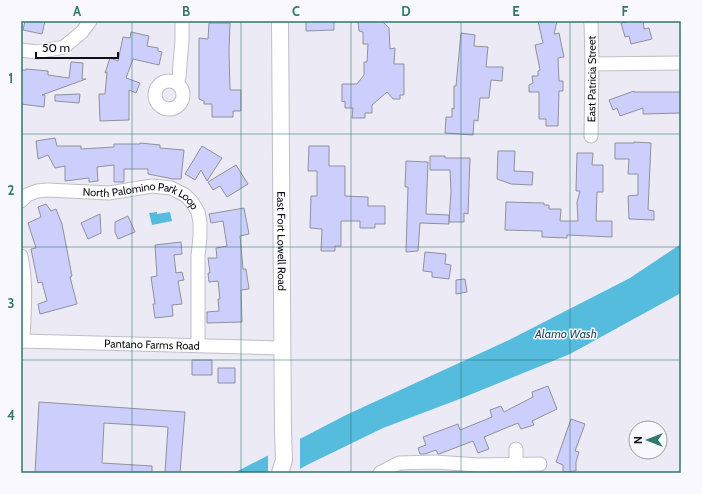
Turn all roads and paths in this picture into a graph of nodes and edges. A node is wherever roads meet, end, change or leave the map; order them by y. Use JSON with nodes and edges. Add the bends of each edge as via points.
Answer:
{"nodes":[{"id":1,"x":90,"y":21,"type":"edge"},
{"id":2,"x":182,"y":21,"type":"edge"},
{"id":3,"x":280,"y":21,"type":"edge"},
{"id":4,"x":591,"y":21,"type":"edge"},
{"id":5,"x":21,"y":50,"type":"edge"},
{"id":6,"x":681,"y":63,"type":"edge"},
{"id":7,"x":592,"y":64,"type":"junction"},
{"id":8,"x":177,"y":83,"type":"dead end"},
{"id":9,"x":591,"y":136,"type":"dead end"},
{"id":10,"x":21,"y":201,"type":"edge"},
{"id":11,"x":21,"y":256,"type":"edge"},
{"id":12,"x":22,"y":341,"type":"edge"},
{"id":13,"x":198,"y":345,"type":"junction"},
{"id":14,"x":283,"y":348,"type":"junction"},
{"id":15,"x":516,"y":449,"type":"dead end"},
{"id":16,"x":516,"y":464,"type":"junction"},
{"id":17,"x":540,"y":464,"type":"dead end"},
{"id":18,"x":284,"y":469,"type":"edge"},
{"id":19,"x":380,"y":473,"type":"edge"}],
"edges":[{"from":1,"to":5,"type":"street","via":[[82,32],[64,46],[37,52]]},
{"from":2,"to":8,"type":"street"},
{"from":3,"to":14,"type":"street","name":"East Fort Lowell Road"},
{"from":4,"to":7,"type":"street","name":"East Patricia Street"},
{"from":6,"to":7,"type":"street"},
{"from":7,"to":9,"type":"street","name":"East Patricia Street"},
{"from":10,"to":13,"type":"street","name":"North Palomino Park Loop","via":[[37,191],[109,193],[152,186],[171,188],[185,195],[198,212],[200,222]]},
{"from":11,"to":12,"type":"street","via":[[24,291]]},
{"from":12,"to":13,"type":"street","name":"Pantano Farms Road"},
{"from":13,"to":14,"type":"street","name":"Pantano Farms Road"},
{"from":14,"to":18,"type":"street","name":"East Fort Lowell Road"},
{"from":15,"to":16,"type":"street"},
{"from":16,"to":17,"type":"street"},
{"from":16,"to":19,"type":"street","via":[[399,463]]}]}
